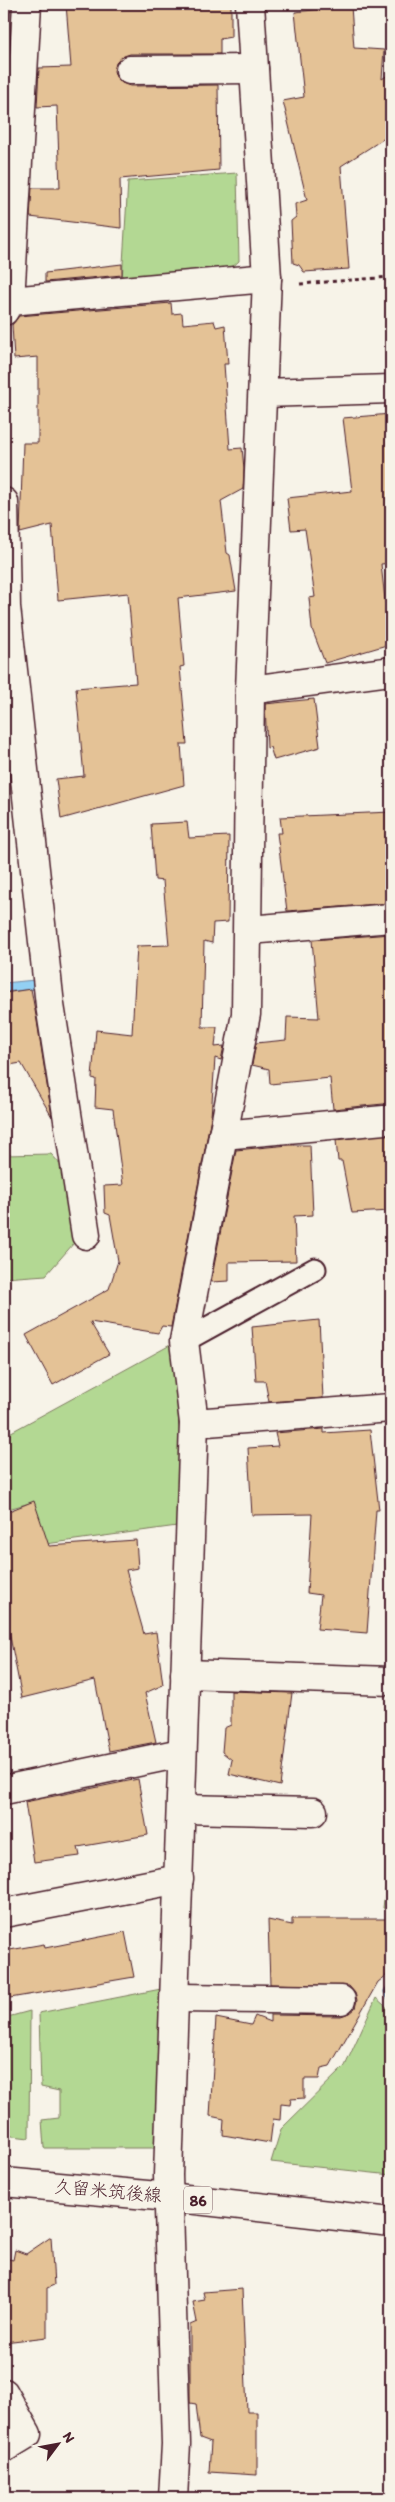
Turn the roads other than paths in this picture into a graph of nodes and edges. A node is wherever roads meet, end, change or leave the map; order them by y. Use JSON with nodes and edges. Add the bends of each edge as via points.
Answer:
{"nodes":[{"id":1,"x":27,"y":4,"type":"edge"},
{"id":2,"x":250,"y":4,"type":"edge"},
{"id":3,"x":254,"y":69,"type":"junction"},
{"id":4,"x":130,"y":70,"type":"dead end"},
{"id":5,"x":267,"y":282,"type":"junction"},
{"id":6,"x":7,"y":306,"type":"edge"},
{"id":7,"x":391,"y":389,"type":"edge"},
{"id":8,"x":264,"y":392,"type":"junction"},
{"id":9,"x":4,"y":502,"type":"edge"},
{"id":10,"x":391,"y":671,"type":"edge"},
{"id":11,"x":250,"y":690,"type":"junction"},
{"id":12,"x":391,"y":918,"type":"edge"},
{"id":13,"x":249,"y":930,"type":"junction"},
{"id":14,"x":384,"y":1120,"type":"dead end"},
{"id":15,"x":223,"y":1135,"type":"junction"},
{"id":16,"x":86,"y":1235,"type":"dead end"},
{"id":17,"x":314,"y":1269,"type":"dead end"},
{"id":18,"x":184,"y":1341,"type":"junction"},
{"id":19,"x":391,"y":1408,"type":"edge"},
{"id":20,"x":194,"y":1423,"type":"junction"},
{"id":21,"x":185,"y":1674,"type":"junction"},
{"id":22,"x":391,"y":1681,"type":"edge"},
{"id":23,"x":181,"y":1753,"type":"junction"},
{"id":24,"x":4,"y":1790,"type":"edge"},
{"id":25,"x":182,"y":1809,"type":"junction"},
{"id":26,"x":313,"y":1812,"type":"dead end"},
{"id":27,"x":179,"y":1879,"type":"junction"},
{"id":28,"x":4,"y":1913,"type":"edge"},
{"id":29,"x":176,"y":1998,"type":"junction"},
{"id":30,"x":341,"y":2000,"type":"dead end"},
{"id":31,"x":4,"y":2182,"type":"edge"},
{"id":32,"x":169,"y":2197,"type":"junction"},
{"id":33,"x":391,"y":2222,"type":"edge"},
{"id":34,"x":4,"y":2393,"type":"edge"},
{"id":35,"x":4,"y":2448,"type":"edge"},
{"id":36,"x":173,"y":2498,"type":"edge"}],
"edges":[{"from":1,"to":6,"type":"street"},
{"from":2,"to":3,"type":"street"},
{"from":3,"to":4,"type":"street"},
{"from":3,"to":5,"type":"street"},
{"from":5,"to":6,"type":"street"},
{"from":5,"to":8,"type":"street"},
{"from":7,"to":8,"type":"street"},
{"from":8,"to":11,"type":"street"},
{"from":9,"to":16,"type":"street","via":[[6,607],[48,986]]},
{"from":10,"to":11,"type":"street"},
{"from":11,"to":13,"type":"street"},
{"from":12,"to":13,"type":"street"},
{"from":13,"to":15,"type":"street","via":[[246,1014]]},
{"from":14,"to":15,"type":"street"},
{"from":15,"to":18,"type":"street"},
{"from":17,"to":18,"type":"lane"},
{"from":18,"to":20,"type":"street"},
{"from":19,"to":20,"type":"street"},
{"from":20,"to":21,"type":"street"},
{"from":21,"to":22,"type":"street"},
{"from":21,"to":23,"type":"street"},
{"from":23,"to":24,"type":"street"},
{"from":23,"to":25,"type":"street"},
{"from":25,"to":26,"type":"street"},
{"from":25,"to":27,"type":"street"},
{"from":27,"to":28,"type":"street"},
{"from":27,"to":29,"type":"street"},
{"from":29,"to":30,"type":"street"},
{"from":29,"to":32,"type":"street"},
{"from":31,"to":32,"type":"street","name":"久留米筑後線","number":"86"},
{"from":32,"to":33,"type":"street","name":"久留米筑後線","number":"86"},
{"from":32,"to":36,"type":"street","via":[[176,2444]]},
{"from":34,"to":35,"type":"street","via":[[27,2434]]}]}
